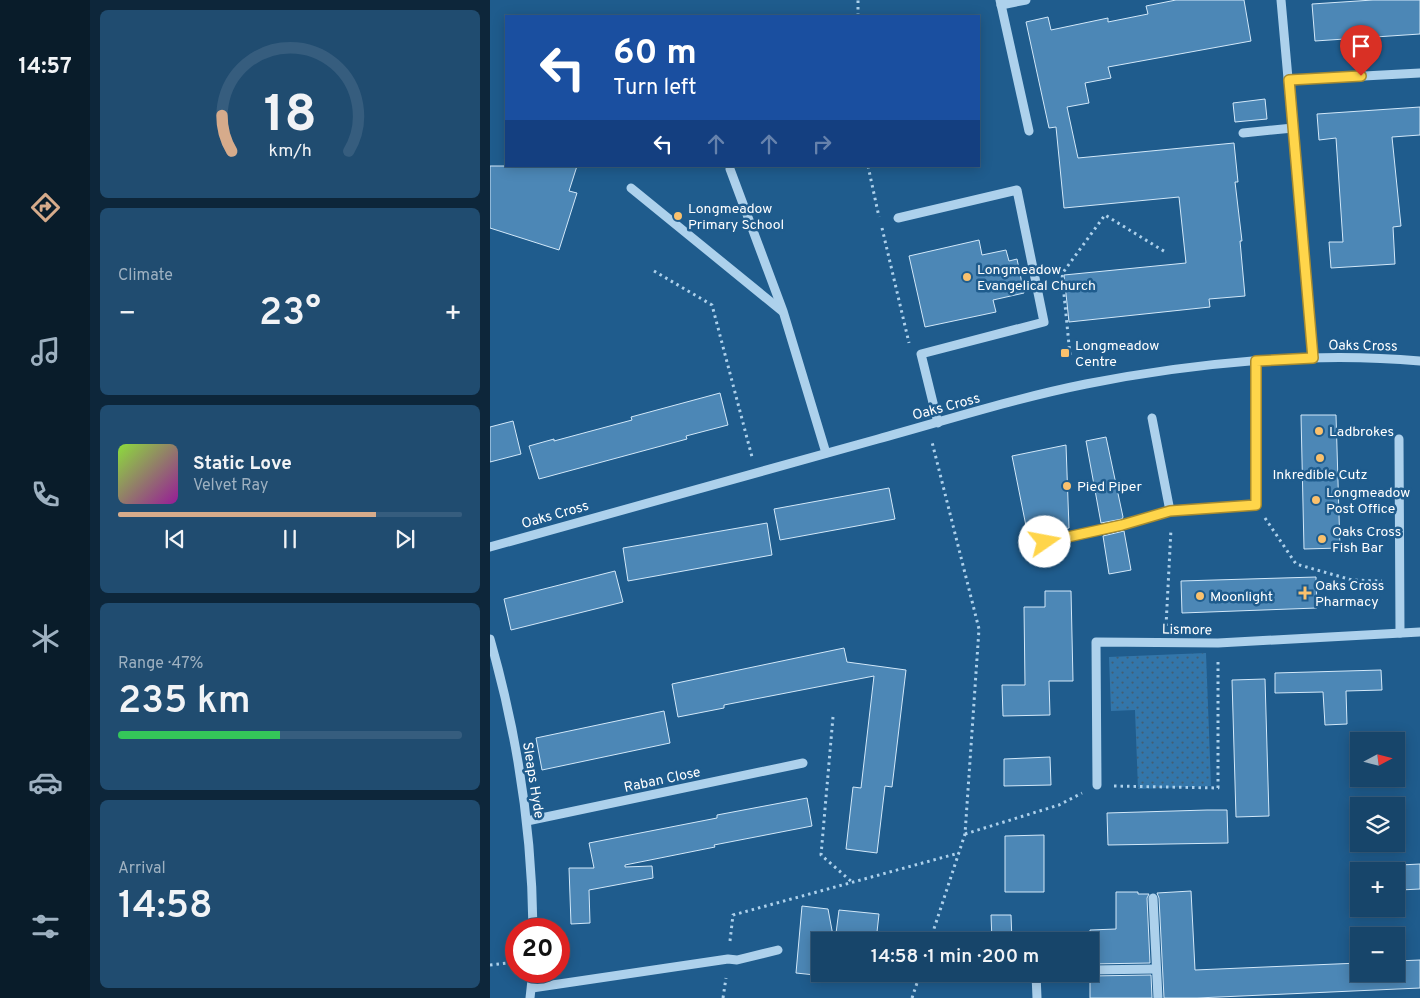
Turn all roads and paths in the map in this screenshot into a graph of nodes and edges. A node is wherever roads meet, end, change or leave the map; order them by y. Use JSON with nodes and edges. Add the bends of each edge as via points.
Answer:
{"nodes":[{"id":1,"x":858,"y":0,"type":"edge"},
{"id":2,"x":1026,"y":0,"type":"edge"},
{"id":3,"x":1282,"y":0,"type":"edge"},
{"id":4,"x":1000,"y":2,"type":"edge"},
{"id":5,"x":858,"y":15,"type":"edge"},
{"id":6,"x":1420,"y":73,"type":"edge"},
{"id":7,"x":1289,"y":80,"type":"junction"},
{"id":8,"x":1293,"y":128,"type":"junction"},
{"id":9,"x":1029,"y":131,"type":"dead end"},
{"id":10,"x":1243,"y":133,"type":"dead end"},
{"id":11,"x":868,"y":167,"type":"edge"},
{"id":12,"x":730,"y":169,"type":"dead end"},
{"id":13,"x":631,"y":188,"type":"dead end"},
{"id":14,"x":898,"y":218,"type":"dead end"},
{"id":15,"x":1167,"y":253,"type":"dead end"},
{"id":16,"x":654,"y":271,"type":"dead end"},
{"id":17,"x":783,"y":311,"type":"junction"},
{"id":18,"x":910,"y":348,"type":"dead end"},
{"id":19,"x":1070,"y":355,"type":"dead end"},
{"id":20,"x":1313,"y":358,"type":"junction"},
{"id":21,"x":1256,"y":361,"type":"junction"},
{"id":22,"x":1420,"y":361,"type":"edge"},
{"id":23,"x":1152,"y":418,"type":"dead end"},
{"id":24,"x":938,"y":423,"type":"junction"},
{"id":25,"x":928,"y":425,"type":"junction"},
{"id":26,"x":1399,"y":439,"type":"dead end"},
{"id":27,"x":826,"y":453,"type":"junction"},
{"id":28,"x":756,"y":472,"type":"junction"},
{"id":29,"x":1256,"y":505,"type":"junction"},
{"id":30,"x":1171,"y":511,"type":"junction"},
{"id":31,"x":1045,"y":542,"type":"dead end"},
{"id":32,"x":490,"y":547,"type":"edge"},
{"id":33,"x":1400,"y":581,"type":"junction"},
{"id":34,"x":1420,"y":632,"type":"edge"},
{"id":35,"x":1400,"y":633,"type":"junction"},
{"id":36,"x":490,"y":639,"type":"edge"},
{"id":37,"x":1165,"y":642,"type":"junction"},
{"id":38,"x":1218,"y":643,"type":"junction"},
{"id":39,"x":833,"y":718,"type":"dead end"},
{"id":40,"x":803,"y":763,"type":"dead end"},
{"id":41,"x":1097,"y":785,"type":"junction"},
{"id":42,"x":527,"y":820,"type":"junction"},
{"id":43,"x":966,"y":834,"type":"junction"},
{"id":44,"x":959,"y":852,"type":"junction"},
{"id":45,"x":852,"y":882,"type":"junction"},
{"id":46,"x":1153,"y":898,"type":"dead end"},
{"id":47,"x":534,"y":918,"type":"edge"},
{"id":48,"x":933,"y":932,"type":"edge"},
{"id":49,"x":778,"y":950,"type":"dead end"},
{"id":50,"x":728,"y":959,"type":"junction"},
{"id":51,"x":505,"y":963,"type":"edge"},
{"id":52,"x":490,"y":965,"type":"edge"},
{"id":53,"x":1156,"y":969,"type":"junction"},
{"id":54,"x":1099,"y":970,"type":"edge"},
{"id":55,"x":917,"y":982,"type":"edge"},
{"id":56,"x":1036,"y":982,"type":"edge"},
{"id":57,"x":532,"y":983,"type":"edge"},
{"id":58,"x":532,"y":988,"type":"junction"},
{"id":59,"x":530,"y":998,"type":"edge"},
{"id":60,"x":723,"y":998,"type":"edge"},
{"id":61,"x":912,"y":998,"type":"edge"},
{"id":62,"x":1037,"y":998,"type":"edge"},
{"id":63,"x":1158,"y":998,"type":"edge"}],
"edges":[{"from":1,"to":5,"type":"path"},
{"from":2,"to":4,"type":"street"},
{"from":3,"to":7,"type":"street"},
{"from":4,"to":9,"type":"street"},
{"from":6,"to":7,"type":"street"},
{"from":7,"to":8,"type":"street"},
{"from":8,"to":10,"type":"street"},
{"from":8,"to":20,"type":"street"},
{"from":11,"to":18,"type":"path"},
{"from":12,"to":17,"type":"street"},
{"from":13,"to":17,"type":"street"},
{"from":14,"to":24,"type":"street","via":[[1017,190],[1044,322],[921,354]]},
{"from":15,"to":19,"type":"path","via":[[1105,215],[1062,274]]},
{"from":16,"to":28,"type":"path","via":[[712,305]]},
{"from":17,"to":27,"type":"street"},
{"from":20,"to":21,"type":"street","name":"Oaks Cross"},
{"from":20,"to":22,"type":"street","name":"Oaks Cross"},
{"from":21,"to":24,"type":"street","name":"Oaks Cross","via":[[1086,384]]},
{"from":21,"to":29,"type":"street"},
{"from":23,"to":30,"type":"street"},
{"from":24,"to":25,"type":"street","name":"Oaks Cross"},
{"from":25,"to":27,"type":"street","name":"Oaks Cross"},
{"from":25,"to":43,"type":"path","via":[[979,629]]},
{"from":26,"to":33,"type":"street"},
{"from":27,"to":28,"type":"street","name":"Oaks Cross"},
{"from":28,"to":32,"type":"street","name":"Oaks Cross"},
{"from":29,"to":30,"type":"street"},
{"from":29,"to":33,"type":"path","via":[[1296,564],[1352,580]]},
{"from":30,"to":31,"type":"street"},
{"from":30,"to":37,"type":"path"},
{"from":33,"to":35,"type":"street"},
{"from":34,"to":35,"type":"street","name":"Lismore"},
{"from":35,"to":38,"type":"street","name":"Lismore"},
{"from":36,"to":42,"type":"street","name":"Sleaps Hyde","via":[[516,746]]},
{"from":37,"to":38,"type":"street","name":"Lismore"},
{"from":37,"to":41,"type":"street","name":"Lismore","via":[[1096,642]]},
{"from":38,"to":41,"type":"path","via":[[1218,788]]},
{"from":39,"to":45,"type":"path","via":[[821,855]]},
{"from":40,"to":42,"type":"street","name":"Raban Close"},
{"from":41,"to":43,"type":"path","via":[[1059,805]]},
{"from":42,"to":47,"type":"street","name":"Sleaps Hyde"},
{"from":43,"to":44,"type":"path"},
{"from":44,"to":45,"type":"path"},
{"from":44,"to":48,"type":"path"},
{"from":45,"to":50,"type":"path","via":[[733,915]]},
{"from":46,"to":53,"type":"street"},
{"from":49,"to":50,"type":"street","via":[[737,960]]},
{"from":50,"to":58,"type":"street"},
{"from":50,"to":60,"type":"path"},
{"from":51,"to":52,"type":"path"},
{"from":53,"to":54,"type":"street"},
{"from":53,"to":63,"type":"street"},
{"from":55,"to":61,"type":"path"},
{"from":56,"to":62,"type":"street"},
{"from":57,"to":58,"type":"street"},
{"from":58,"to":59,"type":"street"}]}
